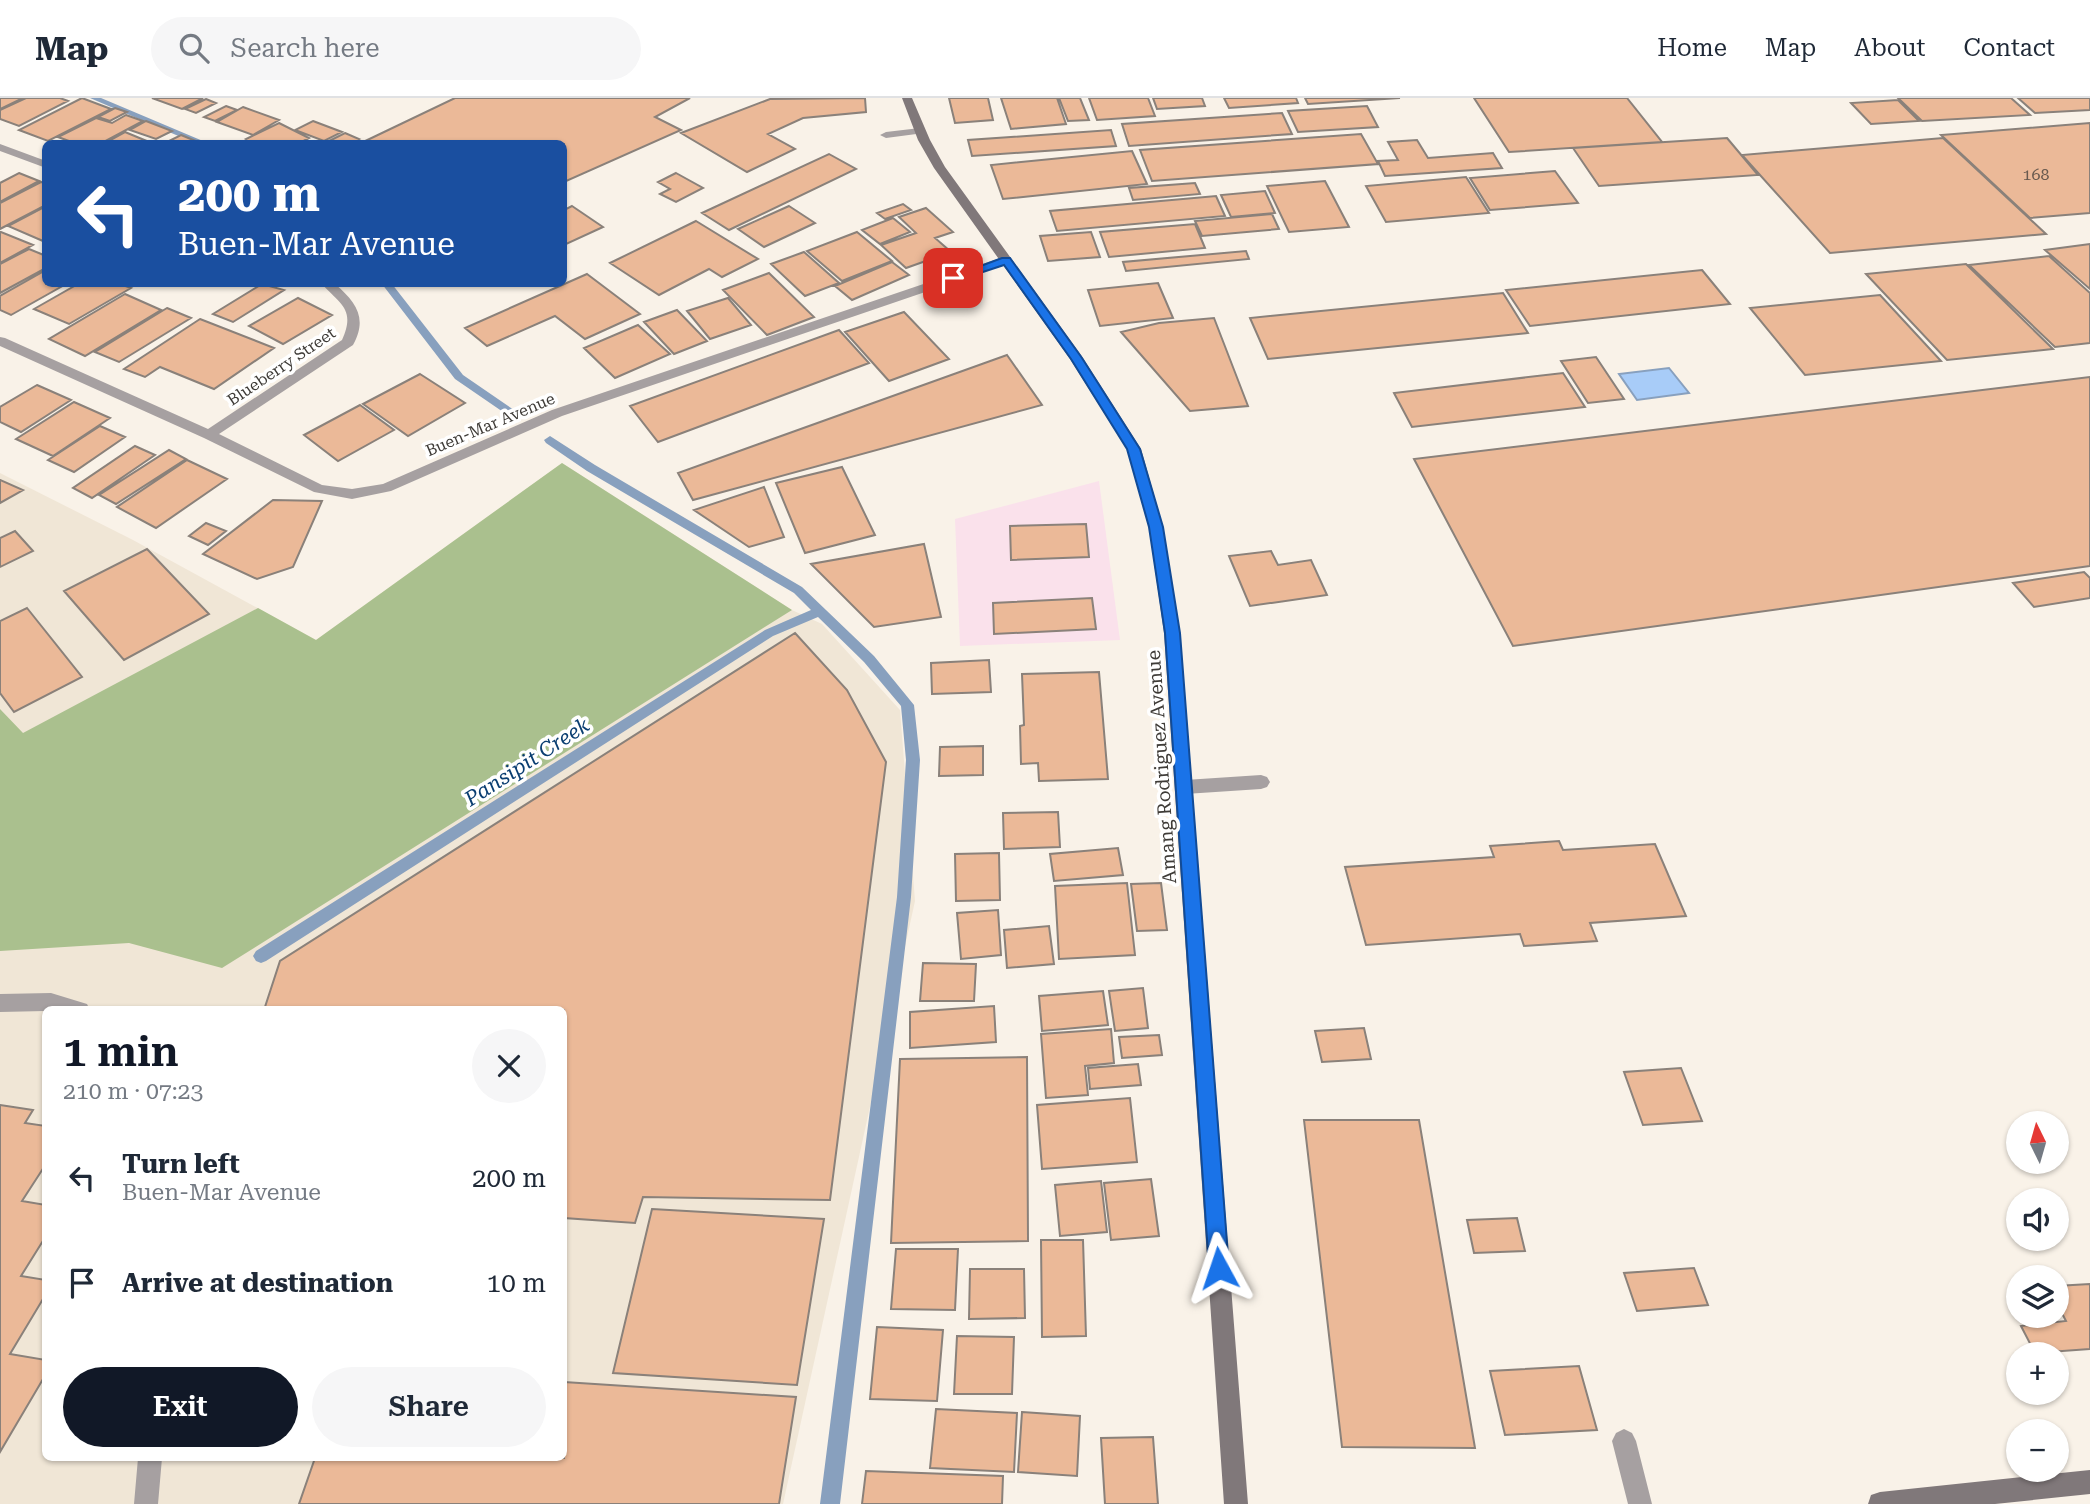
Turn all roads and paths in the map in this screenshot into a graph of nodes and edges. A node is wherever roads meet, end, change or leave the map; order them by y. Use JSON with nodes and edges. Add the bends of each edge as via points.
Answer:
{"nodes":[{"id":1,"x":907,"y":98,"type":"edge"},
{"id":2,"x":920,"y":131,"type":"junction"},
{"id":3,"x":886,"y":135,"type":"dead end"},
{"id":4,"x":0,"y":147,"type":"edge"},
{"id":5,"x":42,"y":163,"type":"edge"},
{"id":6,"x":1006,"y":260,"type":"junction"},
{"id":7,"x":331,"y":287,"type":"edge"},
{"id":8,"x":0,"y":341,"type":"edge"},
{"id":9,"x":209,"y":435,"type":"junction"},
{"id":10,"x":1261,"y":782,"type":"dead end"},
{"id":11,"x":1185,"y":788,"type":"junction"},
{"id":12,"x":0,"y":1003,"type":"edge"},
{"id":13,"x":66,"y":1006,"type":"edge"},
{"id":14,"x":1624,"y":1441,"type":"dead end"},
{"id":15,"x":150,"y":1461,"type":"edge"},
{"id":16,"x":2090,"y":1482,"type":"edge"},
{"id":17,"x":146,"y":1504,"type":"edge"},
{"id":18,"x":1236,"y":1504,"type":"edge"},
{"id":19,"x":1640,"y":1504,"type":"edge"},
{"id":20,"x":1880,"y":1504,"type":"edge"}],
"edges":[{"from":1,"to":2,"type":"main road","name":"Amang Rodriguez Avenue"},
{"from":2,"to":3,"type":"street"},
{"from":2,"to":6,"type":"main road","name":"Amang Rodriguez Avenue","via":[[947,179]]},
{"from":4,"to":5,"type":"street"},
{"from":6,"to":9,"type":"street","name":"Buen-Mar Avenue","via":[[557,413],[386,488],[352,494],[318,489]]},
{"from":6,"to":11,"type":"main road","name":"Amang Rodriguez Avenue","via":[[1134,449],[1156,527],[1172,633]]},
{"from":7,"to":9,"type":"street","name":"Blueberry Street","via":[[354,311],[356,326],[348,342]]},
{"from":8,"to":9,"type":"street","name":"Buen-Mar Avenue"},
{"from":10,"to":11,"type":"street"},
{"from":11,"to":18,"type":"main road","name":"Amang Rodriguez Avenue"},
{"from":12,"to":13,"type":"street"},
{"from":14,"to":19,"type":"street"},
{"from":15,"to":17,"type":"street"},
{"from":16,"to":20,"type":"main road"}]}
